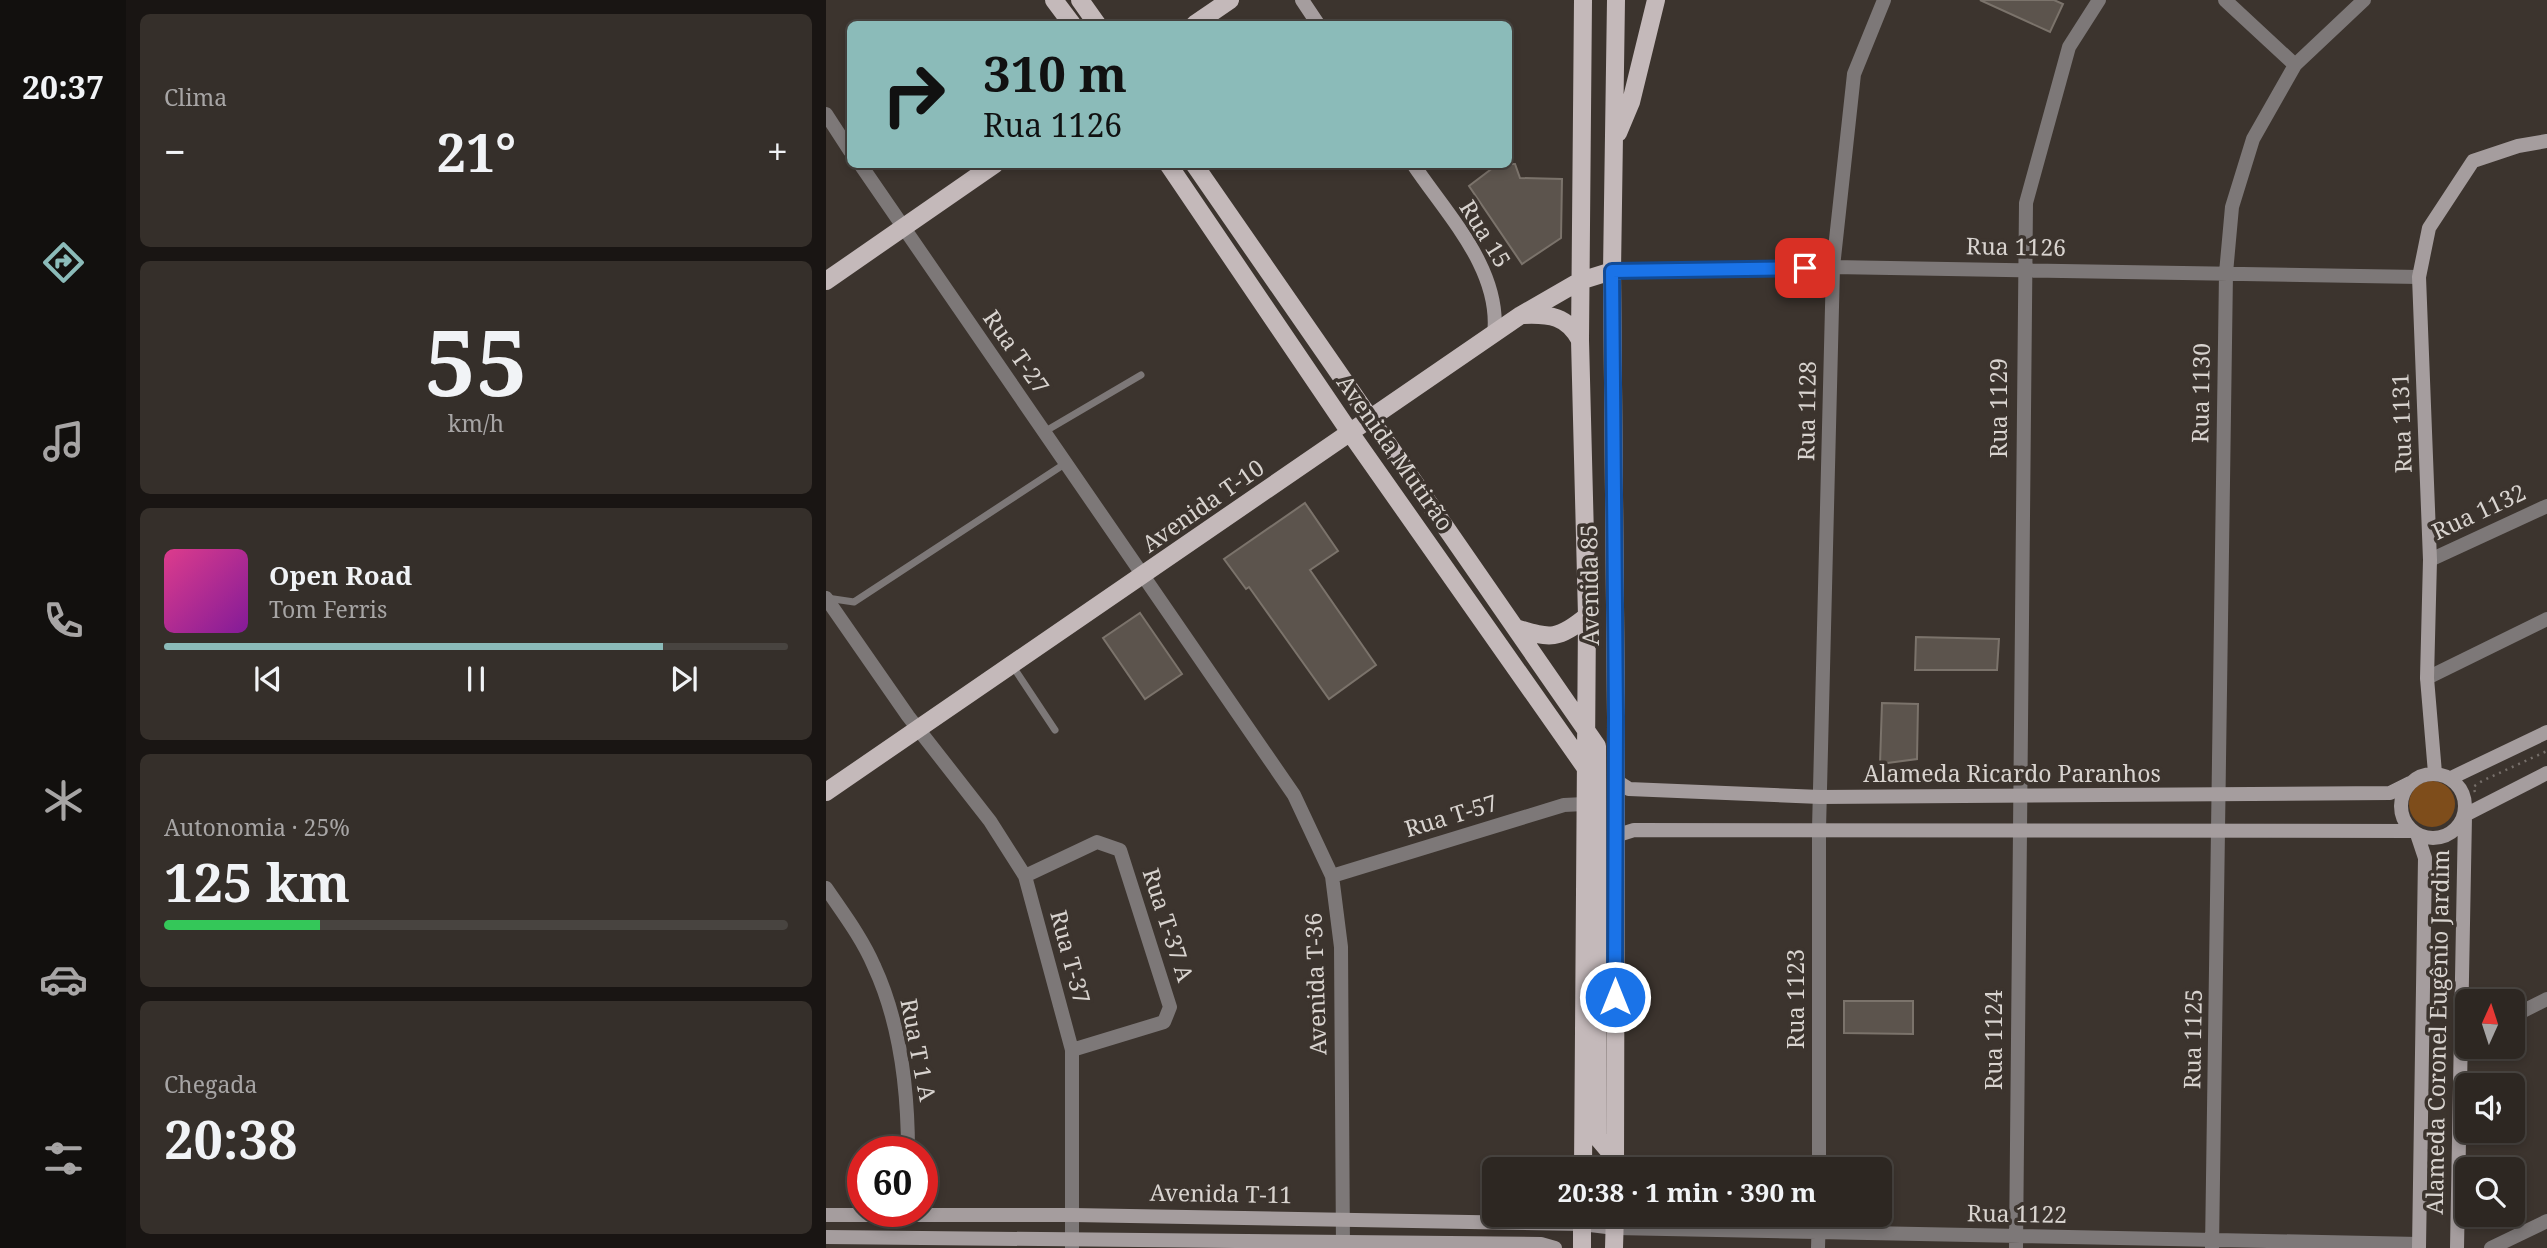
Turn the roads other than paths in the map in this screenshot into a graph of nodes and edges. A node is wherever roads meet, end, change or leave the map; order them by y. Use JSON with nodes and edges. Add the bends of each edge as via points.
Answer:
{"nodes":[{"id":1,"x":1054,"y":0,"type":"edge"},
{"id":2,"x":1080,"y":0,"type":"edge"},
{"id":3,"x":1230,"y":0,"type":"edge"},
{"id":4,"x":1302,"y":0,"type":"edge"},
{"id":5,"x":1583,"y":0,"type":"edge"},
{"id":6,"x":1616,"y":0,"type":"edge"},
{"id":7,"x":1656,"y":0,"type":"edge"},
{"id":8,"x":1884,"y":0,"type":"edge"},
{"id":9,"x":2099,"y":0,"type":"edge"},
{"id":10,"x":2225,"y":0,"type":"edge"},
{"id":11,"x":2364,"y":0,"type":"edge"},
{"id":12,"x":1070,"y":21,"type":"edge"},
{"id":13,"x":1095,"y":21,"type":"edge"},
{"id":14,"x":1199,"y":21,"type":"edge"},
{"id":15,"x":1316,"y":21,"type":"edge"},
{"id":16,"x":2295,"y":65,"type":"junction"},
{"id":17,"x":826,"y":114,"type":"edge"},
{"id":18,"x":2547,"y":141,"type":"edge"},
{"id":19,"x":1615,"y":143,"type":"junction"},
{"id":20,"x":847,"y":146,"type":"edge"},
{"id":21,"x":863,"y":168,"type":"edge"},
{"id":22,"x":989,"y":168,"type":"edge"},
{"id":23,"x":1171,"y":168,"type":"edge"},
{"id":24,"x":1197,"y":168,"type":"edge"},
{"id":25,"x":1416,"y":168,"type":"edge"},
{"id":26,"x":903,"y":229,"type":"junction"},
{"id":27,"x":1833,"y":267,"type":"junction"},
{"id":28,"x":2023,"y":270,"type":"junction"},
{"id":29,"x":1612,"y":271,"type":"junction"},
{"id":30,"x":2226,"y":273,"type":"junction"},
{"id":31,"x":2419,"y":277,"type":"junction"},
{"id":32,"x":826,"y":281,"type":"edge"},
{"id":33,"x":1580,"y":281,"type":"junction"},
{"id":34,"x":1521,"y":316,"type":"junction"},
{"id":35,"x":1494,"y":335,"type":"junction"},
{"id":36,"x":1580,"y":340,"type":"junction"},
{"id":37,"x":1141,"y":375,"type":"dead end"},
{"id":38,"x":1371,"y":419,"type":"junction"},
{"id":39,"x":1044,"y":432,"type":"junction"},
{"id":40,"x":1351,"y":434,"type":"junction"},
{"id":41,"x":1066,"y":463,"type":"junction"},
{"id":42,"x":2547,"y":506,"type":"edge"},
{"id":43,"x":2430,"y":560,"type":"junction"},
{"id":44,"x":1140,"y":571,"type":"junction"},
{"id":45,"x":826,"y":598,"type":"edge"},
{"id":46,"x":1587,"y":616,"type":"junction"},
{"id":47,"x":2547,"y":618,"type":"edge"},
{"id":48,"x":1516,"y":628,"type":"junction"},
{"id":49,"x":1011,"y":664,"type":"junction"},
{"id":50,"x":2427,"y":678,"type":"junction"},
{"id":51,"x":913,"y":722,"type":"junction"},
{"id":52,"x":1586,"y":727,"type":"junction"},
{"id":53,"x":1055,"y":730,"type":"dead end"},
{"id":54,"x":2547,"y":732,"type":"edge"},
{"id":55,"x":1585,"y":768,"type":"junction"},
{"id":56,"x":2435,"y":773,"type":"junction"},
{"id":57,"x":2547,"y":773,"type":"edge"},
{"id":58,"x":2451,"y":778,"type":"junction"},
{"id":59,"x":1615,"y":780,"type":"junction"},
{"id":60,"x":2410,"y":783,"type":"junction"},
{"id":61,"x":826,"y":792,"type":"edge"},
{"id":62,"x":2220,"y":795,"type":"junction"},
{"id":63,"x":1820,"y":797,"type":"junction"},
{"id":64,"x":2019,"y":797,"type":"junction"},
{"id":65,"x":1584,"y":804,"type":"junction"},
{"id":66,"x":2465,"y":816,"type":"junction"},
{"id":67,"x":1819,"y":829,"type":"junction"},
{"id":68,"x":2219,"y":830,"type":"junction"},
{"id":69,"x":2018,"y":831,"type":"junction"},
{"id":70,"x":2414,"y":832,"type":"junction"},
{"id":71,"x":1615,"y":836,"type":"junction"},
{"id":72,"x":1025,"y":876,"type":"junction"},
{"id":73,"x":1332,"y":876,"type":"junction"},
{"id":74,"x":826,"y":888,"type":"edge"},
{"id":75,"x":2463,"y":989,"type":"edge"},
{"id":76,"x":2547,"y":999,"type":"edge"},
{"id":77,"x":2525,"y":1010,"type":"edge"},
{"id":78,"x":1072,"y":1051,"type":"junction"},
{"id":79,"x":2462,"y":1059,"type":"edge"},
{"id":80,"x":908,"y":1136,"type":"edge"},
{"id":81,"x":1583,"y":1157,"type":"edge"},
{"id":82,"x":1610,"y":1157,"type":"edge"},
{"id":83,"x":1614,"y":1157,"type":"edge"},
{"id":84,"x":1819,"y":1157,"type":"edge"},
{"id":85,"x":938,"y":1214,"type":"edge"},
{"id":86,"x":1073,"y":1214,"type":"junction"},
{"id":87,"x":826,"y":1215,"type":"edge"},
{"id":88,"x":847,"y":1215,"type":"edge"},
{"id":89,"x":1342,"y":1219,"type":"junction"},
{"id":90,"x":1482,"y":1219,"type":"edge"},
{"id":91,"x":2547,"y":1221,"type":"edge"},
{"id":92,"x":1582,"y":1227,"type":"edge"},
{"id":93,"x":1612,"y":1227,"type":"edge"},
{"id":94,"x":1615,"y":1227,"type":"edge"},
{"id":95,"x":1676,"y":1227,"type":"edge"},
{"id":96,"x":826,"y":1237,"type":"edge"},
{"id":97,"x":1818,"y":1241,"type":"edge"},
{"id":98,"x":2016,"y":1242,"type":"edge"},
{"id":99,"x":2212,"y":1244,"type":"edge"},
{"id":100,"x":1072,"y":1245,"type":"edge"},
{"id":101,"x":1343,"y":1245,"type":"edge"},
{"id":102,"x":2421,"y":1247,"type":"edge"},
{"id":103,"x":1555,"y":1248,"type":"edge"},
{"id":104,"x":1582,"y":1248,"type":"edge"},
{"id":105,"x":1600,"y":1248,"type":"edge"},
{"id":106,"x":1614,"y":1248,"type":"edge"},
{"id":107,"x":2457,"y":1248,"type":"edge"},
{"id":108,"x":2491,"y":1248,"type":"edge"}],
"edges":[{"from":1,"to":12,"type":"main road"},
{"from":2,"to":13,"type":"main road"},
{"from":3,"to":14,"type":"main road"},
{"from":4,"to":15,"type":"main road"},
{"from":5,"to":33,"type":"main road","name":"Avenida 85"},
{"from":6,"to":19,"type":"main road","name":"Avenida 85"},
{"from":7,"to":19,"type":"main road","via":[[1631,103]]},
{"from":8,"to":27,"type":"street","name":"Rua 1128","via":[[1854,74]]},
{"from":9,"to":28,"type":"street","name":"Rua 1129","via":[[2069,47],[2026,203]]},
{"from":10,"to":16,"type":"street"},
{"from":11,"to":16,"type":"street","name":"Rua 1130"},
{"from":16,"to":30,"type":"street","name":"Rua 1130","via":[[2253,139],[2232,207]]},
{"from":17,"to":20,"type":"street"},
{"from":18,"to":31,"type":"main road","name":"Rua 1131","via":[[2473,161],[2429,228]]},
{"from":19,"to":29,"type":"main road","name":"Avenida 85"},
{"from":21,"to":26,"type":"street","name":"Rua T-27"},
{"from":22,"to":26,"type":"main road"},
{"from":23,"to":40,"type":"main road","name":"Avenida Mutirão"},
{"from":24,"to":38,"type":"main road","name":"Avenida Mutirão"},
{"from":25,"to":35,"type":"main road","name":"Rua 15","via":[[1492,287],[1497,312]]},
{"from":26,"to":32,"type":"main road"},
{"from":26,"to":39,"type":"street","name":"Rua T-27"},
{"from":27,"to":28,"type":"street","name":"Rua 1126"},
{"from":27,"to":29,"type":"street","name":"Rua 1126"},
{"from":27,"to":63,"type":"street","name":"Rua 1128"},
{"from":28,"to":30,"type":"street","name":"Rua 1126"},
{"from":28,"to":64,"type":"street","name":"Rua 1129"},
{"from":29,"to":33,"type":"main road","name":"Avenida T-10"},
{"from":29,"to":59,"type":"main road","name":"Avenida 85"},
{"from":30,"to":31,"type":"street","name":"Rua 1126"},
{"from":30,"to":62,"type":"street","name":"Rua 1130"},
{"from":31,"to":43,"type":"main road","name":"Rua 1131"},
{"from":33,"to":34,"type":"main road","name":"Avenida T-10"},
{"from":33,"to":36,"type":"main road","name":"Avenida 85"},
{"from":34,"to":35,"type":"main road","name":"Avenida T-10"},
{"from":34,"to":36,"type":"main road","via":[[1559,317]]},
{"from":35,"to":38,"type":"main road","name":"Avenida T-10"},
{"from":36,"to":46,"type":"main road","name":"Avenida 85"},
{"from":37,"to":39,"type":"lane"},
{"from":38,"to":40,"type":"main road","name":"Avenida T-10"},
{"from":38,"to":48,"type":"main road","name":"Avenida Mutirão"},
{"from":39,"to":41,"type":"street","name":"Rua T-27"},
{"from":40,"to":44,"type":"main road","name":"Avenida T-10"},
{"from":40,"to":55,"type":"main road","name":"Avenida Mutirão"},
{"from":41,"to":44,"type":"street","name":"Rua T-27"},
{"from":41,"to":45,"type":"lane","via":[[855,603]]},
{"from":42,"to":43,"type":"street","name":"Rua 1132"},
{"from":43,"to":50,"type":"main road","name":"Rua 1131"},
{"from":44,"to":49,"type":"main road","name":"Avenida T-10"},
{"from":44,"to":73,"type":"street","name":"Avenida T-36","via":[[1294,795]]},
{"from":45,"to":51,"type":"street","name":"Rua T-37"},
{"from":46,"to":48,"type":"main road","via":[[1571,629],[1545,638]]},
{"from":46,"to":52,"type":"main road","name":"Avenida 85"},
{"from":47,"to":50,"type":"street"},
{"from":48,"to":52,"type":"main road","name":"Avenida Mutirão"},
{"from":49,"to":51,"type":"main road","name":"Avenida T-10"},
{"from":49,"to":53,"type":"lane"},
{"from":50,"to":56,"type":"main road","name":"Rua 1131"},
{"from":51,"to":61,"type":"main road","name":"Avenida T-10"},
{"from":51,"to":72,"type":"street","name":"Rua T-37","via":[[990,821]]},
{"from":52,"to":55,"type":"main road","name":"Avenida 85"},
{"from":52,"to":82,"type":"main road","via":[[1597,746],[1597,1137]]},
{"from":54,"to":58,"type":"main road"},
{"from":55,"to":65,"type":"main road","name":"Avenida 85"},
{"from":56,"to":58,"type":"main road"},
{"from":56,"to":60,"type":"main road"},
{"from":57,"to":66,"type":"main road"},
{"from":58,"to":66,"type":"main road","via":[[2466,801]]},
{"from":59,"to":63,"type":"main road","name":"Alameda Ricardo Paranhos","via":[[1629,789]]},
{"from":59,"to":71,"type":"main road","name":"Avenida 85"},
{"from":60,"to":62,"type":"main road","name":"Alameda Ricardo Paranhos","via":[[2390,793]]},
{"from":60,"to":70,"type":"main road","via":[[2401,802],[2405,823]]},
{"from":62,"to":64,"type":"main road","name":"Alameda Ricardo Paranhos"},
{"from":62,"to":68,"type":"street","name":"Rua 1130"},
{"from":63,"to":64,"type":"main road","name":"Alameda Ricardo Paranhos"},
{"from":63,"to":67,"type":"street","name":"Rua 1128"},
{"from":64,"to":69,"type":"street","name":"Rua 1129"},
{"from":65,"to":73,"type":"street","name":"Rua T-57","via":[[1564,805]]},
{"from":65,"to":81,"type":"main road","name":"Avenida 85"},
{"from":66,"to":70,"type":"main road","via":[[2445,836],[2430,838]]},
{"from":66,"to":75,"type":"main road","name":"Alameda Coronel Eugênio Jardim"},
{"from":67,"to":69,"type":"main road"},
{"from":67,"to":71,"type":"main road","via":[[1634,830]]},
{"from":67,"to":84,"type":"street","name":"Rua 1123"},
{"from":68,"to":69,"type":"main road"},
{"from":68,"to":70,"type":"main road"},
{"from":68,"to":99,"type":"street","name":"Rua 1125"},
{"from":69,"to":98,"type":"street","name":"Rua 1124"},
{"from":70,"to":102,"type":"main road","name":"Alameda Coronel Eugênio Jardim","via":[[2425,858]]},
{"from":71,"to":83,"type":"main road","name":"Avenida 85"},
{"from":72,"to":78,"type":"street","name":"Rua T-37"},
{"from":72,"to":78,"type":"street","name":"Rua T-37 A","via":[[1097,842],[1121,850],[1170,1007],[1164,1022]]},
{"from":73,"to":89,"type":"street","name":"Avenida T-36","via":[[1341,947]]},
{"from":74,"to":80,"type":"street","name":"Rua T 1 A","via":[[874,965],[892,1011]]},
{"from":76,"to":77,"type":"street"},
{"from":78,"to":86,"type":"street","name":"Rua T-37"},
{"from":79,"to":107,"type":"main road","name":"Alameda Coronel Eugênio Jardim"},
{"from":85,"to":86,"type":"main road","name":"Avenida T-11"},
{"from":86,"to":89,"type":"main road","name":"Avenida T-11"},
{"from":86,"to":100,"type":"street","name":"Rua T-37"},
{"from":87,"to":88,"type":"main road","name":"Avenida T-11"},
{"from":89,"to":90,"type":"main road","name":"Avenida T-11"},
{"from":89,"to":101,"type":"street","name":"Avenida T-36"},
{"from":91,"to":108,"type":"street"},
{"from":92,"to":104,"type":"main road"},
{"from":93,"to":105,"type":"main road"},
{"from":94,"to":106,"type":"main road"},
{"from":95,"to":97,"type":"street","name":"Rua 1122"},
{"from":96,"to":100,"type":"main road","name":"Avenida T-11"},
{"from":97,"to":98,"type":"street","name":"Rua 1122"},
{"from":98,"to":99,"type":"street","name":"Rua 1122"},
{"from":99,"to":102,"type":"street","name":"Rua 1122"},
{"from":100,"to":101,"type":"main road","name":"Avenida T-11"},
{"from":101,"to":103,"type":"main road","name":"Avenida T-11","via":[[1541,1244]]}]}
